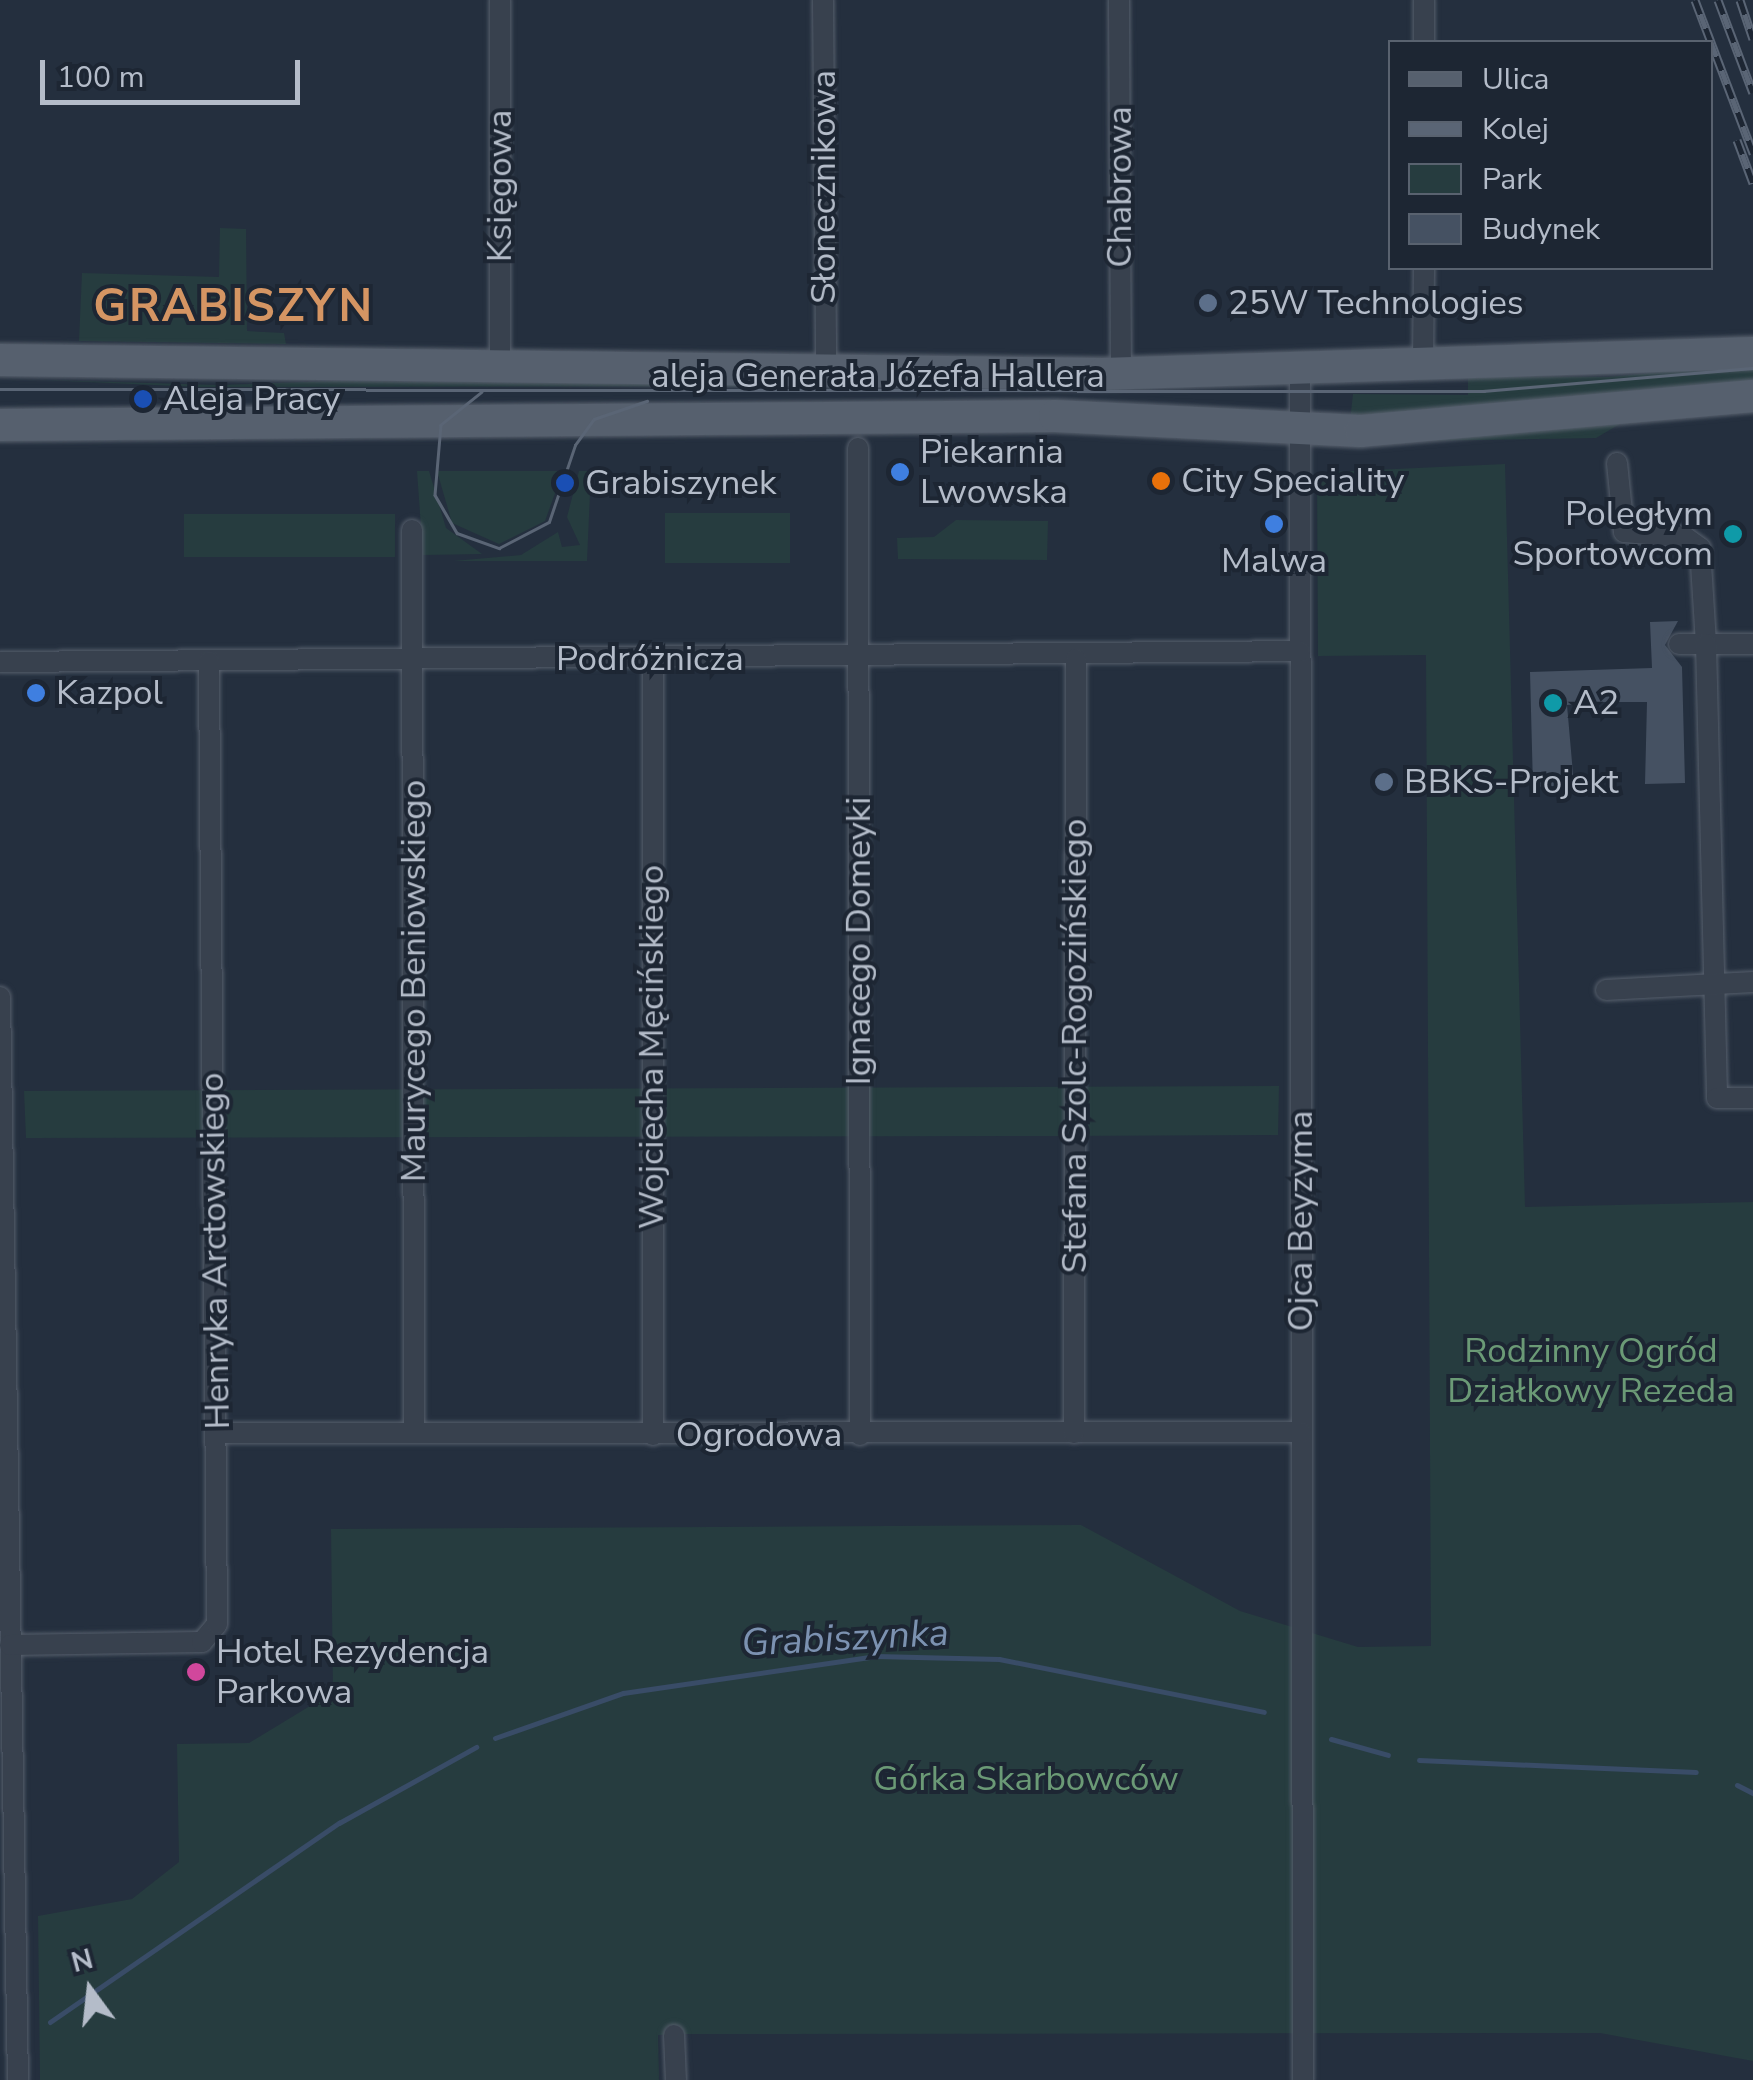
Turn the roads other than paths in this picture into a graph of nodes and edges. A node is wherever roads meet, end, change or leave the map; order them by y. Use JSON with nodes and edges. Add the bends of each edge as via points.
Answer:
{"nodes":[{"id":1,"x":500,"y":0,"type":"edge"},
{"id":2,"x":823,"y":0,"type":"edge"},
{"id":3,"x":1119,"y":0,"type":"edge"},
{"id":4,"x":1424,"y":0,"type":"edge"},
{"id":5,"x":1424,"y":40,"type":"edge"},
{"id":6,"x":1424,"y":270,"type":"edge"},
{"id":7,"x":1753,"y":353,"type":"edge"},
{"id":8,"x":0,"y":360,"type":"edge"},
{"id":9,"x":1300,"y":362,"type":"junction"},
{"id":10,"x":1422,"y":362,"type":"junction"},
{"id":11,"x":500,"y":372,"type":"junction"},
{"id":12,"x":826,"y":373,"type":"junction"},
{"id":13,"x":1121,"y":374,"type":"junction"},
{"id":14,"x":1753,"y":396,"type":"edge"},
{"id":15,"x":0,"y":425,"type":"edge"},
{"id":16,"x":1300,"y":428,"type":"junction"},
{"id":17,"x":858,"y":448,"type":"dead end"},
{"id":18,"x":1617,"y":463,"type":"dead end"},
{"id":19,"x":412,"y":530,"type":"dead end"},
{"id":20,"x":1679,"y":644,"type":"dead end"},
{"id":21,"x":1706,"y":644,"type":"junction"},
{"id":22,"x":1753,"y":644,"type":"edge"},
{"id":23,"x":1300,"y":651,"type":"junction"},
{"id":24,"x":414,"y":659,"type":"junction"},
{"id":25,"x":653,"y":659,"type":"junction"},
{"id":26,"x":1076,"y":659,"type":"junction"},
{"id":27,"x":208,"y":660,"type":"junction"},
{"id":28,"x":858,"y":660,"type":"junction"},
{"id":29,"x":0,"y":662,"type":"edge"},
{"id":30,"x":1753,"y":982,"type":"edge"},
{"id":31,"x":1715,"y":983,"type":"junction"},
{"id":32,"x":1606,"y":990,"type":"dead end"},
{"id":33,"x":0,"y":996,"type":"edge"},
{"id":34,"x":1753,"y":1098,"type":"edge"},
{"id":35,"x":1074,"y":1432,"type":"junction"},
{"id":36,"x":1301,"y":1432,"type":"junction"},
{"id":37,"x":217,"y":1433,"type":"junction"},
{"id":38,"x":414,"y":1433,"type":"junction"},
{"id":39,"x":860,"y":1434,"type":"junction"},
{"id":40,"x":653,"y":1436,"type":"junction"},
{"id":41,"x":10,"y":1645,"type":"junction"},
{"id":42,"x":7,"y":1864,"type":"edge"},
{"id":43,"x":674,"y":2035,"type":"dead end"},
{"id":44,"x":18,"y":2080,"type":"edge"},
{"id":45,"x":676,"y":2080,"type":"edge"},
{"id":46,"x":1302,"y":2080,"type":"edge"}],
"edges":[{"from":1,"to":11,"type":"street","name":"Księgowa"},
{"from":2,"to":12,"type":"street","name":"Słonecznikowa"},
{"from":3,"to":13,"type":"street","name":"Chabrowa"},
{"from":4,"to":5,"type":"street"},
{"from":6,"to":10,"type":"street"},
{"from":7,"to":10,"type":"main road","name":"aleja Generała Józefa Hallera"},
{"from":8,"to":11,"type":"main road","name":"aleja Generała Józefa Hallera"},
{"from":9,"to":10,"type":"main road","name":"aleja Generała Józefa Hallera"},
{"from":9,"to":13,"type":"main road","name":"aleja Generała Józefa Hallera"},
{"from":9,"to":16,"type":"street","name":"Ojca Beyzyma"},
{"from":11,"to":12,"type":"main road","name":"aleja Generała Józefa Hallera"},
{"from":12,"to":13,"type":"main road","name":"aleja Generała Józefa Hallera"},
{"from":14,"to":16,"type":"main road","name":"aleja Generała Józefa Hallera","via":[[1446,428]]},
{"from":15,"to":16,"type":"main road","name":"aleja Generała Józefa Hallera","via":[[725,414]]},
{"from":16,"to":23,"type":"street","name":"Ojca Beyzyma"},
{"from":17,"to":28,"type":"street","name":"Ignacego Domeyki"},
{"from":18,"to":21,"type":"street","via":[[1624,532],[1685,537],[1700,548]]},
{"from":19,"to":24,"type":"street","name":"Maurycego Beniowskiego"},
{"from":20,"to":21,"type":"street"},
{"from":21,"to":22,"type":"street"},
{"from":21,"to":31,"type":"street"},
{"from":23,"to":26,"type":"street","name":"Podróżnicza"},
{"from":23,"to":36,"type":"street","name":"Ojca Beyzyma"},
{"from":24,"to":25,"type":"street","name":"Podróżnicza"},
{"from":24,"to":27,"type":"street","name":"Podróżnicza"},
{"from":24,"to":38,"type":"street","name":"Maurycego Beniowskiego"},
{"from":25,"to":28,"type":"street","name":"Podróżnicza"},
{"from":25,"to":40,"type":"street","name":"Wojciecha Męcińskiego"},
{"from":26,"to":28,"type":"street","name":"Podróżnicza"},
{"from":26,"to":35,"type":"street","name":"Stefana Szolc-Rogozińskiego"},
{"from":27,"to":29,"type":"street","name":"Podróżnicza"},
{"from":27,"to":37,"type":"street","name":"Henryka Arctowskiego"},
{"from":28,"to":39,"type":"street","name":"Ignacego Domeyki"},
{"from":30,"to":31,"type":"street"},
{"from":31,"to":32,"type":"street"},
{"from":31,"to":34,"type":"street","via":[[1718,1098]]},
{"from":33,"to":41,"type":"street"},
{"from":35,"to":36,"type":"street","name":"Ogrodowa"},
{"from":35,"to":39,"type":"street","name":"Ogrodowa"},
{"from":36,"to":46,"type":"street","name":"Ojca Beyzyma"},
{"from":37,"to":38,"type":"street","name":"Ogrodowa"},
{"from":37,"to":41,"type":"street","name":"Henryka Arctowskiego","via":[[212,1637]]},
{"from":38,"to":40,"type":"street","name":"Ogrodowa"},
{"from":39,"to":40,"type":"street","name":"Ogrodowa"},
{"from":41,"to":42,"type":"street"},
{"from":42,"to":44,"type":"street"},
{"from":43,"to":45,"type":"street"}]}
